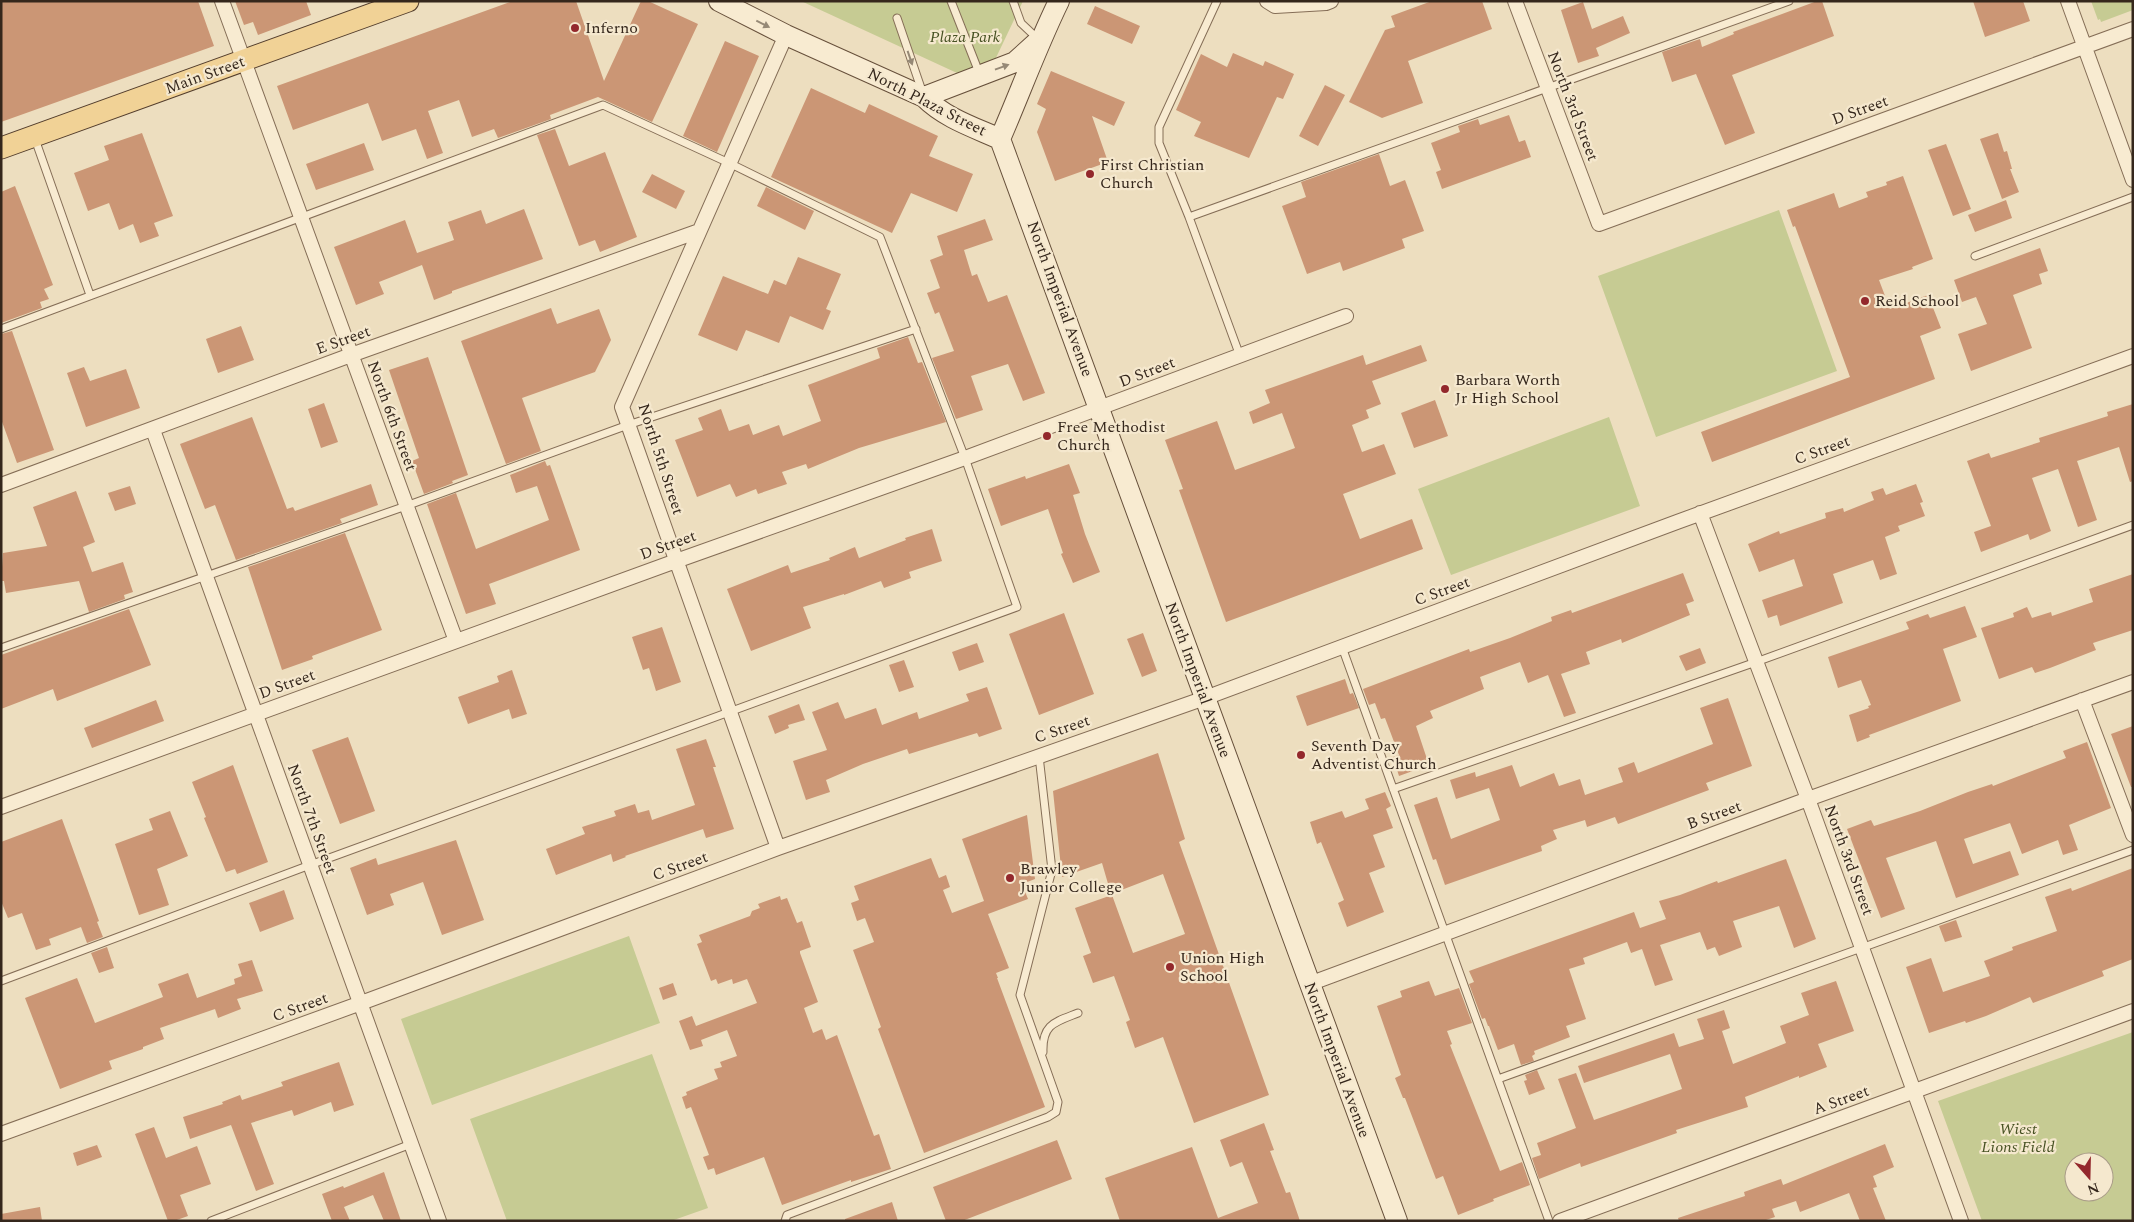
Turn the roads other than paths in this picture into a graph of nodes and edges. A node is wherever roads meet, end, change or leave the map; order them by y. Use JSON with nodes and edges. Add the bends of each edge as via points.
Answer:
{"nodes":[{"id":1,"x":222,"y":1,"type":"edge"},
{"id":2,"x":408,"y":1,"type":"edge"},
{"id":3,"x":719,"y":1,"type":"edge"},
{"id":4,"x":951,"y":1,"type":"edge"},
{"id":5,"x":1013,"y":1,"type":"edge"},
{"id":6,"x":1217,"y":1,"type":"edge"},
{"id":7,"x":1266,"y":1,"type":"edge"},
{"id":8,"x":1331,"y":1,"type":"edge"},
{"id":9,"x":1515,"y":1,"type":"edge"},
{"id":10,"x":1789,"y":1,"type":"edge"},
{"id":11,"x":2068,"y":1,"type":"edge"},
{"id":12,"x":1055,"y":3,"type":"edge"},
{"id":13,"x":897,"y":18,"type":"dead end"},
{"id":14,"x":2133,"y":29,"type":"edge"},
{"id":15,"x":786,"y":35,"type":"junction"},
{"id":16,"x":1040,"y":40,"type":"junction"},
{"id":17,"x":2084,"y":46,"type":"junction"},
{"id":18,"x":244,"y":61,"type":"junction"},
{"id":19,"x":980,"y":75,"type":"junction"},
{"id":20,"x":1547,"y":86,"type":"junction"},
{"id":21,"x":924,"y":97,"type":"junction"},
{"id":22,"x":34,"y":136,"type":"junction"},
{"id":23,"x":1000,"y":139,"type":"junction"},
{"id":24,"x":1,"y":148,"type":"edge"},
{"id":25,"x":729,"y":163,"type":"junction"},
{"id":26,"x":2133,"y":180,"type":"edge"},
{"id":27,"x":2133,"y":197,"type":"edge"},
{"id":28,"x":301,"y":216,"type":"junction"},
{"id":29,"x":1189,"y":217,"type":"junction"},
{"id":30,"x":1599,"y":224,"type":"joint"},
{"id":31,"x":699,"y":231,"type":"junction"},
{"id":32,"x":1975,"y":256,"type":"dead end"},
{"id":33,"x":90,"y":295,"type":"junction"},
{"id":34,"x":1346,"y":316,"type":"dead end"},
{"id":35,"x":1,"y":329,"type":"edge"},
{"id":36,"x":916,"y":329,"type":"junction"},
{"id":37,"x":351,"y":355,"type":"junction"},
{"id":38,"x":1240,"y":356,"type":"junction"},
{"id":39,"x":2133,"y":356,"type":"edge"},
{"id":40,"x":1100,"y":408,"type":"junction"},
{"id":41,"x":628,"y":425,"type":"junction"},
{"id":42,"x":153,"y":430,"type":"junction"},
{"id":43,"x":966,"y":458,"type":"junction"},
{"id":44,"x":1,"y":485,"type":"edge"},
{"id":45,"x":406,"y":506,"type":"junction"},
{"id":46,"x":1700,"y":514,"type":"junction"},
{"id":47,"x":2133,"y":525,"type":"edge"},
{"id":48,"x":676,"y":560,"type":"junction"},
{"id":49,"x":206,"y":576,"type":"junction"},
{"id":50,"x":456,"y":641,"type":"junction"},
{"id":51,"x":1342,"y":647,"type":"junction"},
{"id":52,"x":1,"y":648,"type":"edge"},
{"id":53,"x":1756,"y":662,"type":"junction"},
{"id":54,"x":2133,"y":682,"type":"edge"},
{"id":55,"x":1205,"y":698,"type":"junction"},
{"id":56,"x":2082,"y":700,"type":"junction"},
{"id":57,"x":729,"y":711,"type":"junction"},
{"id":58,"x":256,"y":714,"type":"junction"},
{"id":59,"x":1039,"y":756,"type":"junction"},
{"id":60,"x":1393,"y":789,"type":"junction"},
{"id":61,"x":1808,"y":799,"type":"junction"},
{"id":62,"x":1,"y":807,"type":"edge"},
{"id":63,"x":2133,"y":835,"type":"edge"},
{"id":64,"x":778,"y":848,"type":"junction"},
{"id":65,"x":2133,"y":850,"type":"edge"},
{"id":66,"x":310,"y":864,"type":"junction"},
{"id":67,"x":1445,"y":934,"type":"junction"},
{"id":68,"x":1862,"y":947,"type":"junction"},
{"id":69,"x":1,"y":981,"type":"edge"},
{"id":70,"x":1309,"y":984,"type":"junction"},
{"id":71,"x":361,"y":1004,"type":"junction"},
{"id":72,"x":2133,"y":1011,"type":"edge"},
{"id":73,"x":1078,"y":1013,"type":"dead end"},
{"id":74,"x":1043,"y":1060,"type":"junction"},
{"id":75,"x":1498,"y":1079,"type":"junction"},
{"id":76,"x":1913,"y":1092,"type":"junction"},
{"id":77,"x":1,"y":1134,"type":"edge"},
{"id":78,"x":412,"y":1144,"type":"junction"},
{"id":79,"x":211,"y":1221,"type":"edge"},
{"id":80,"x":439,"y":1221,"type":"edge"},
{"id":81,"x":785,"y":1221,"type":"edge"},
{"id":82,"x":1397,"y":1221,"type":"edge"},
{"id":83,"x":1549,"y":1221,"type":"edge"},
{"id":84,"x":1560,"y":1221,"type":"edge"},
{"id":85,"x":1961,"y":1221,"type":"edge"}],
"edges":[{"from":1,"to":18,"type":"street","name":"North 6th Street"},
{"from":2,"to":18,"type":"main road","name":"Main Street"},
{"from":3,"to":15,"type":"street","name":"North Plaza Street","one_way":true},
{"from":4,"to":19,"type":"lane"},
{"from":5,"to":16,"type":"lane","via":[[1021,23]]},
{"from":6,"to":29,"type":"lane","via":[[1158,127],[1159,143]]},
{"from":7,"to":8,"type":"street","via":[[1276,6]]},
{"from":9,"to":20,"type":"street","name":"North 3rd Street"},
{"from":10,"to":20,"type":"lane"},
{"from":11,"to":17,"type":"street"},
{"from":12,"to":16,"type":"street","name":"North Plaza Street"},
{"from":13,"to":21,"type":"lane","one_way":true},
{"from":14,"to":17,"type":"street","name":"D Street"},
{"from":15,"to":21,"type":"street","name":"North Plaza Street"},
{"from":15,"to":25,"type":"street","name":"North 5th Street"},
{"from":19,"to":16,"type":"street","one_way":true,"via":[[1015,62]]},
{"from":16,"to":23,"type":"street","name":"North Plaza Street"},
{"from":17,"to":26,"type":"street"},
{"from":17,"to":30,"type":"street","name":"D Street"},
{"from":18,"to":22,"type":"main road","name":"Main Street"},
{"from":18,"to":28,"type":"street","name":"North 6th Street"},
{"from":19,"to":21,"type":"street"},
{"from":20,"to":29,"type":"lane"},
{"from":20,"to":30,"type":"street","name":"North 3rd Street"},
{"from":21,"to":23,"type":"street","name":"North Plaza Street","via":[[957,121]]},
{"from":22,"to":24,"type":"main road","name":"Main Street"},
{"from":22,"to":33,"type":"lane"},
{"from":23,"to":40,"type":"street","name":"North Imperial Avenue"},
{"from":25,"to":28,"type":"lane","via":[[603,105]]},
{"from":25,"to":31,"type":"street","name":"North 5th Street"},
{"from":25,"to":36,"type":"lane","via":[[880,237]]},
{"from":27,"to":32,"type":"lane"},
{"from":28,"to":33,"type":"lane"},
{"from":28,"to":37,"type":"street","name":"North 6th Street"},
{"from":29,"to":38,"type":"lane"},
{"from":31,"to":37,"type":"street","name":"E Street"},
{"from":31,"to":41,"type":"street","name":"North 5th Street","via":[[622,407]]},
{"from":33,"to":35,"type":"lane"},
{"from":34,"to":38,"type":"street","name":"D Street"},
{"from":36,"to":41,"type":"lane"},
{"from":36,"to":43,"type":"lane"},
{"from":37,"to":42,"type":"street","name":"E Street"},
{"from":37,"to":45,"type":"street","name":"North 6th Street"},
{"from":38,"to":40,"type":"street","name":"D Street"},
{"from":39,"to":46,"type":"street","name":"C Street"},
{"from":40,"to":43,"type":"street","name":"D Street"},
{"from":40,"to":55,"type":"street","name":"North Imperial Avenue"},
{"from":41,"to":45,"type":"lane"},
{"from":41,"to":48,"type":"street","name":"North 5th Street"},
{"from":42,"to":44,"type":"street","name":"E Street"},
{"from":42,"to":49,"type":"street","name":"North 7th Street"},
{"from":43,"to":48,"type":"street","name":"D Street"},
{"from":43,"to":57,"type":"lane","via":[[1017,607]]},
{"from":45,"to":49,"type":"lane"},
{"from":45,"to":50,"type":"street","name":"North 6th Street"},
{"from":46,"to":51,"type":"street","name":"C Street"},
{"from":46,"to":53,"type":"street","name":"North 3rd Street"},
{"from":47,"to":53,"type":"lane"},
{"from":48,"to":50,"type":"street","name":"D Street"},
{"from":48,"to":57,"type":"street","name":"North 5th Street"},
{"from":49,"to":52,"type":"lane"},
{"from":49,"to":58,"type":"street","name":"North 7th Street"},
{"from":50,"to":58,"type":"street","name":"D Street"},
{"from":51,"to":55,"type":"street","name":"C Street"},
{"from":51,"to":60,"type":"lane"},
{"from":53,"to":60,"type":"lane"},
{"from":53,"to":61,"type":"street","name":"North 3rd Street"},
{"from":54,"to":56,"type":"street","name":"B Street"},
{"from":55,"to":59,"type":"street","name":"C Street"},
{"from":55,"to":70,"type":"street","name":"North Imperial Avenue"},
{"from":56,"to":61,"type":"street","name":"B Street"},
{"from":56,"to":63,"type":"street"},
{"from":57,"to":64,"type":"street","name":"North 5th Street"},
{"from":57,"to":66,"type":"lane"},
{"from":58,"to":62,"type":"street","name":"D Street"},
{"from":58,"to":66,"type":"street","name":"North 7th Street"},
{"from":59,"to":64,"type":"street","name":"C Street"},
{"from":59,"to":74,"type":"lane","via":[[1052,870],[1020,995]]},
{"from":60,"to":67,"type":"lane"},
{"from":61,"to":67,"type":"street","name":"B Street"},
{"from":61,"to":68,"type":"street","name":"North 3rd Street"},
{"from":64,"to":71,"type":"street","name":"C Street"},
{"from":65,"to":68,"type":"lane"},
{"from":66,"to":69,"type":"lane"},
{"from":66,"to":71,"type":"street","name":"North 7th Street"},
{"from":67,"to":70,"type":"street","name":"B Street"},
{"from":67,"to":75,"type":"lane"},
{"from":68,"to":75,"type":"lane"},
{"from":68,"to":76,"type":"street","name":"North 3rd Street"},
{"from":70,"to":82,"type":"street","name":"North Imperial Avenue"},
{"from":71,"to":77,"type":"street","name":"C Street"},
{"from":71,"to":78,"type":"street","name":"North 7th Street"},
{"from":72,"to":76,"type":"street","name":"A Street"},
{"from":73,"to":74,"type":"lane","via":[[1052,1023],[1042,1037]]},
{"from":74,"to":81,"type":"lane","via":[[1058,1102],[1056,1112],[1048,1117],[787,1215]]},
{"from":75,"to":83,"type":"lane"},
{"from":76,"to":84,"type":"street","name":"A Street"},
{"from":76,"to":85,"type":"street","name":"North 3rd Street"},
{"from":78,"to":79,"type":"lane"},
{"from":78,"to":80,"type":"street","name":"North 7th Street"}]}
